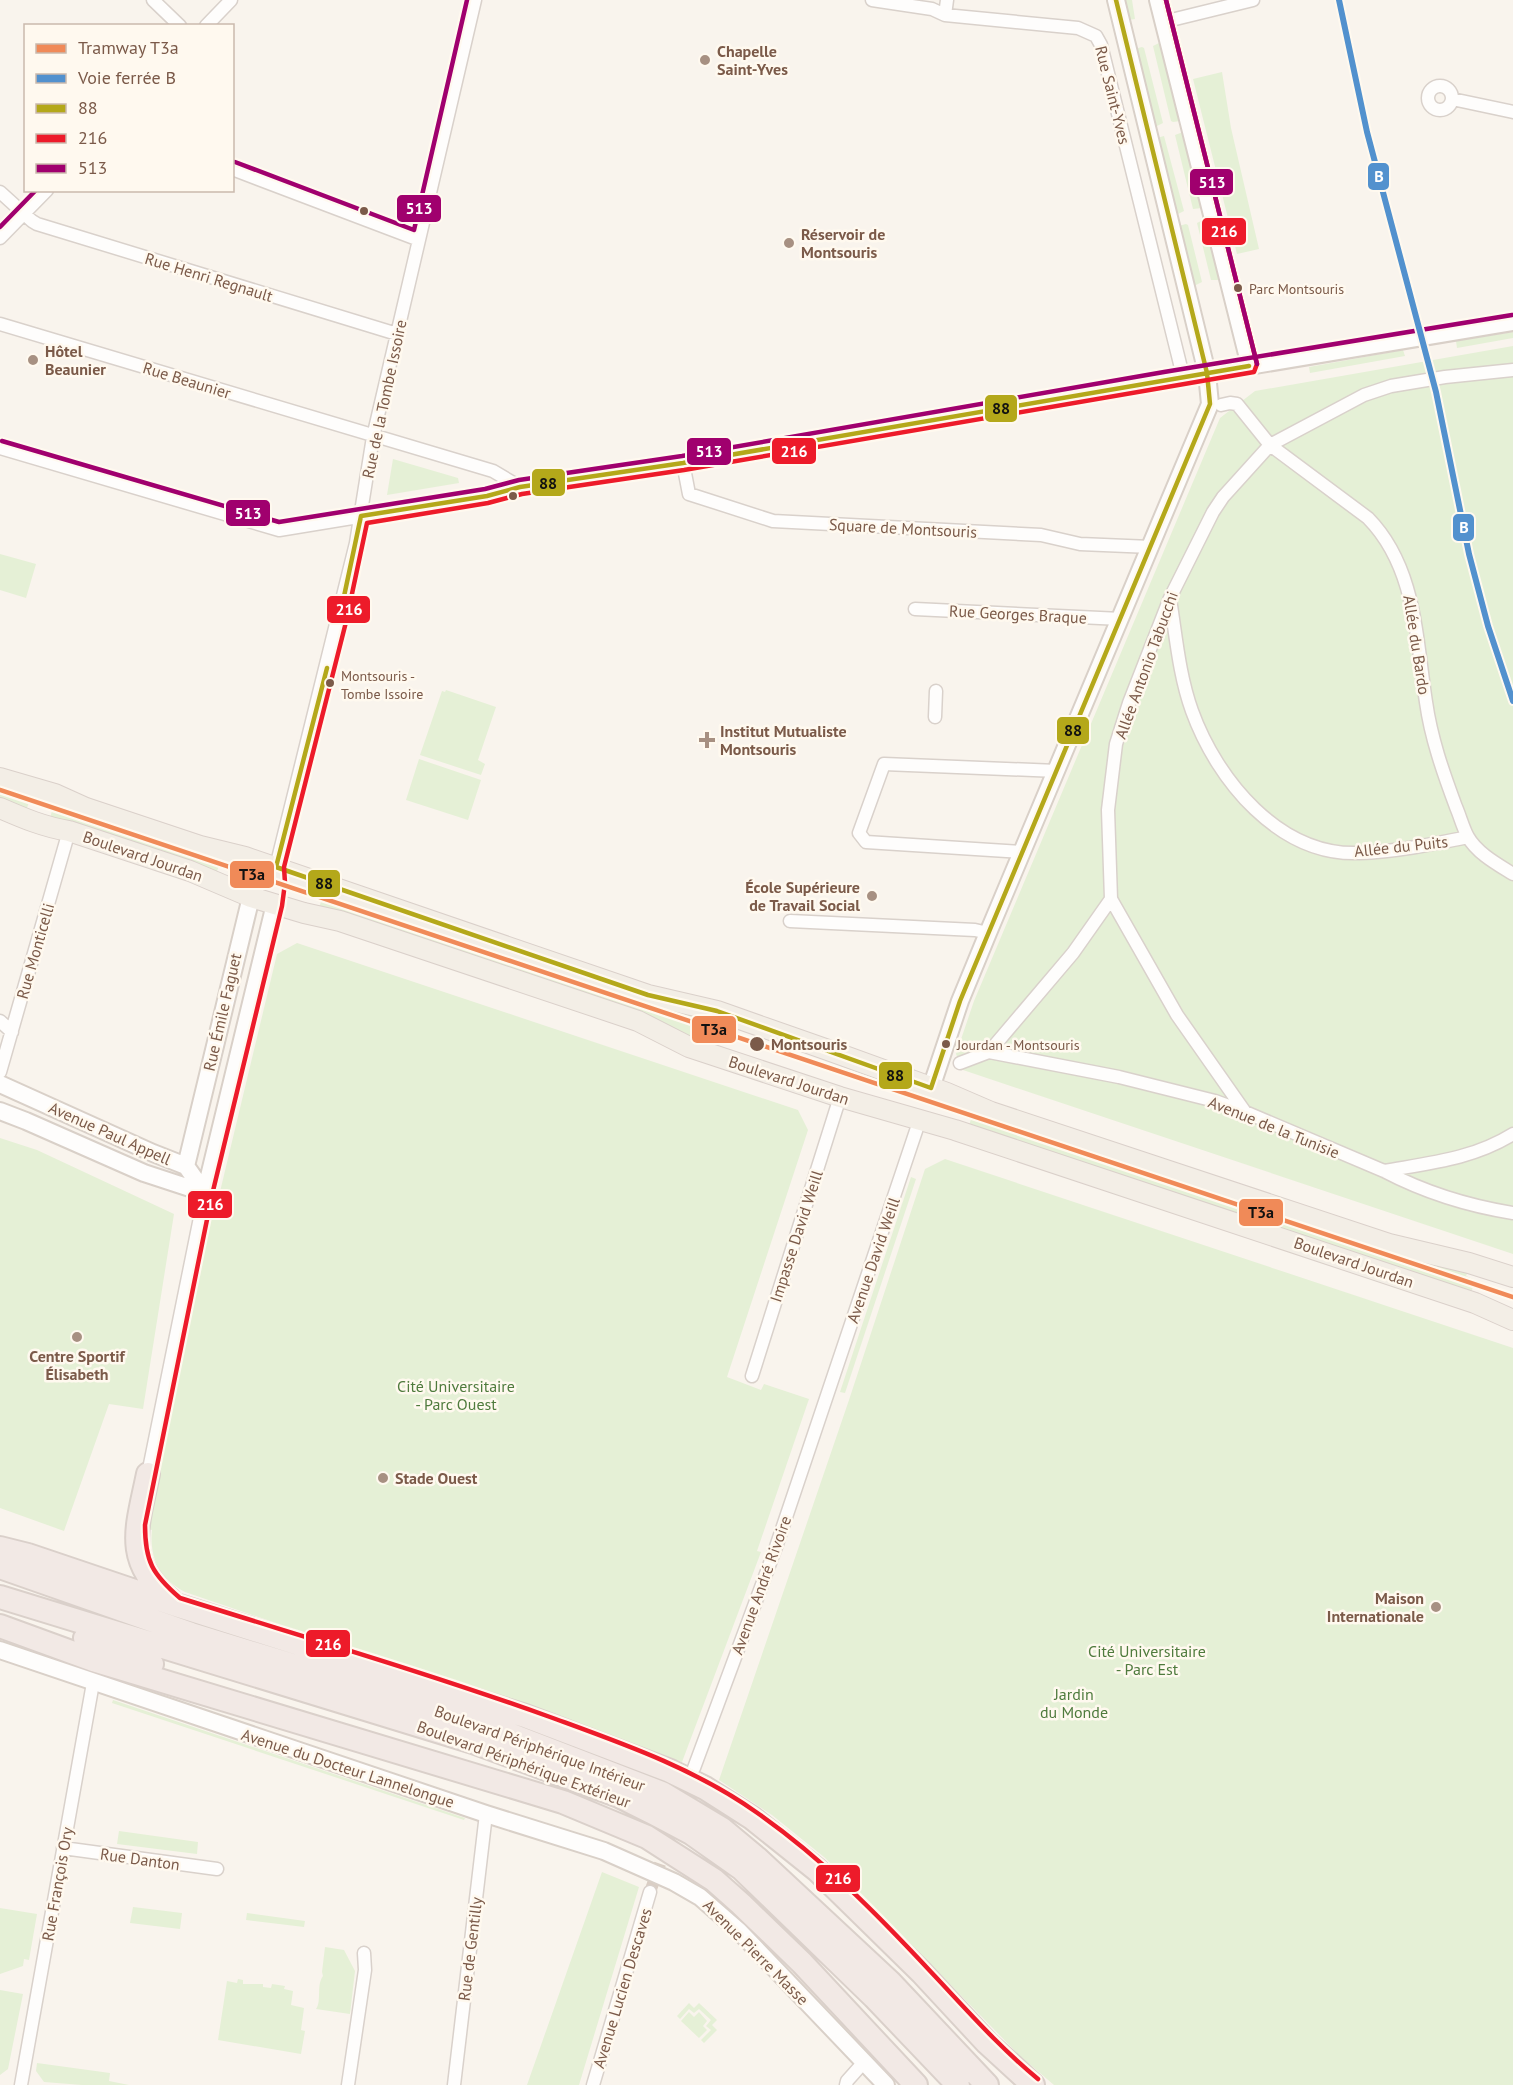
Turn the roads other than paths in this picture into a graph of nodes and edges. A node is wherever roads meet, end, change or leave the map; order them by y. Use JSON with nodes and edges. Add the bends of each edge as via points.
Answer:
{"nodes":[{"id":1,"x":153,"y":0,"type":"edge"},
{"id":2,"x":231,"y":0,"type":"edge"},
{"id":3,"x":475,"y":0,"type":"edge"},
{"id":4,"x":872,"y":0,"type":"edge"},
{"id":5,"x":947,"y":0,"type":"edge"},
{"id":6,"x":1116,"y":0,"type":"edge"},
{"id":7,"x":1158,"y":0,"type":"edge"},
{"id":8,"x":1253,"y":0,"type":"edge"},
{"id":9,"x":945,"y":15,"type":"junction"},
{"id":10,"x":1163,"y":21,"type":"junction"},
{"id":11,"x":178,"y":24,"type":"edge"},
{"id":12,"x":208,"y":24,"type":"edge"},
{"id":13,"x":1452,"y":99,"type":"dead end"},
{"id":14,"x":1513,"y":112,"type":"edge"},
{"id":15,"x":234,"y":170,"type":"edge"},
{"id":16,"x":0,"y":192,"type":"edge"},
{"id":17,"x":45,"y":192,"type":"edge"},
{"id":18,"x":24,"y":214,"type":"junction"},
{"id":19,"x":0,"y":238,"type":"edge"},
{"id":20,"x":419,"y":240,"type":"junction"},
{"id":21,"x":1513,"y":322,"type":"edge"},
{"id":22,"x":0,"y":324,"type":"edge"},
{"id":23,"x":397,"y":334,"type":"junction"},
{"id":24,"x":1250,"y":366,"type":"junction"},
{"id":25,"x":1513,"y":370,"type":"edge"},
{"id":26,"x":1207,"y":373,"type":"junction"},
{"id":27,"x":1183,"y":376,"type":"junction"},
{"id":28,"x":1221,"y":405,"type":"dead end"},
{"id":29,"x":373,"y":436,"type":"junction"},
{"id":30,"x":1270,"y":446,"type":"junction"},
{"id":31,"x":0,"y":448,"type":"edge"},
{"id":32,"x":683,"y":463,"type":"junction"},
{"id":33,"x":520,"y":487,"type":"junction"},
{"id":34,"x":361,"y":516,"type":"junction"},
{"id":35,"x":1151,"y":547,"type":"junction"},
{"id":36,"x":1170,"y":598,"type":"junction"},
{"id":37,"x":915,"y":609,"type":"dead end"},
{"id":38,"x":1121,"y":619,"type":"junction"},
{"id":39,"x":936,"y":691,"type":"dead end"},
{"id":40,"x":935,"y":717,"type":"dead end"},
{"id":41,"x":1056,"y":771,"type":"junction"},
{"id":42,"x":0,"y":778,"type":"edge"},
{"id":43,"x":0,"y":808,"type":"edge"},
{"id":44,"x":69,"y":831,"type":"junction"},
{"id":45,"x":1468,"y":837,"type":"junction"},
{"id":46,"x":1023,"y":852,"type":"junction"},
{"id":47,"x":276,"y":867,"type":"junction"},
{"id":48,"x":1513,"y":874,"type":"edge"},
{"id":49,"x":251,"y":897,"type":"junction"},
{"id":50,"x":1111,"y":899,"type":"junction"},
{"id":51,"x":275,"y":904,"type":"junction"},
{"id":52,"x":790,"y":921,"type":"dead end"},
{"id":53,"x":988,"y":933,"type":"junction"},
{"id":54,"x":0,"y":1021,"type":"edge"},
{"id":55,"x":12,"y":1032,"type":"junction"},
{"id":56,"x":989,"y":1052,"type":"junction"},
{"id":57,"x":960,"y":1063,"type":"dead end"},
{"id":58,"x":0,"y":1072,"type":"edge"},
{"id":59,"x":0,"y":1084,"type":"edge"},
{"id":60,"x":931,"y":1088,"type":"junction"},
{"id":61,"x":840,"y":1097,"type":"junction"},
{"id":62,"x":0,"y":1111,"type":"edge"},
{"id":63,"x":1245,"y":1112,"type":"junction"},
{"id":64,"x":920,"y":1119,"type":"junction"},
{"id":65,"x":1513,"y":1134,"type":"edge"},
{"id":66,"x":186,"y":1166,"type":"junction"},
{"id":67,"x":1384,"y":1172,"type":"junction"},
{"id":68,"x":205,"y":1193,"type":"junction"},
{"id":69,"x":1513,"y":1213,"type":"edge"},
{"id":70,"x":1513,"y":1277,"type":"edge"},
{"id":71,"x":1513,"y":1320,"type":"edge"},
{"id":72,"x":752,"y":1376,"type":"dead end"},
{"id":73,"x":826,"y":1401,"type":"joint"},
{"id":74,"x":148,"y":1474,"type":"joint"},
{"id":75,"x":0,"y":1540,"type":"edge"},
{"id":76,"x":0,"y":1548,"type":"edge"},
{"id":77,"x":28,"y":1554,"type":"junction"},
{"id":78,"x":0,"y":1567,"type":"edge"},
{"id":79,"x":0,"y":1598,"type":"edge"},
{"id":80,"x":176,"y":1605,"type":"junction"},
{"id":81,"x":0,"y":1626,"type":"edge"},
{"id":82,"x":0,"y":1650,"type":"edge"},
{"id":83,"x":93,"y":1683,"type":"junction"},
{"id":84,"x":327,"y":1731,"type":"junction"},
{"id":85,"x":694,"y":1768,"type":"tunnel mouth"},
{"id":86,"x":486,"y":1814,"type":"junction"},
{"id":87,"x":63,"y":1848,"type":"junction"},
{"id":88,"x":604,"y":1851,"type":"joint"},
{"id":89,"x":217,"y":1869,"type":"dead end"},
{"id":90,"x":650,"y":1892,"type":"tunnel mouth"},
{"id":91,"x":364,"y":1953,"type":"dead end"},
{"id":92,"x":864,"y":2062,"type":"junction"},
{"id":93,"x":21,"y":2085,"type":"edge"},
{"id":94,"x":348,"y":2085,"type":"edge"},
{"id":95,"x":454,"y":2085,"type":"edge"},
{"id":96,"x":592,"y":2085,"type":"edge"},
{"id":97,"x":846,"y":2085,"type":"edge"},
{"id":98,"x":886,"y":2085,"type":"edge"},
{"id":99,"x":916,"y":2085,"type":"edge"},
{"id":100,"x":958,"y":2085,"type":"edge"},
{"id":101,"x":987,"y":2085,"type":"edge"},
{"id":102,"x":1033,"y":2085,"type":"edge"}],
"edges":[{"from":1,"to":11,"type":"street"},
{"from":2,"to":12,"type":"street"},
{"from":3,"to":20,"type":"street","name":"Rue de la Tombe Issoire"},
{"from":4,"to":9,"type":"street","name":"Rue Saint-Yves","via":[[932,9]]},
{"from":5,"to":9,"type":"street"},
{"from":6,"to":26,"type":"street"},
{"from":7,"to":10,"type":"street"},
{"from":8,"to":10,"type":"street"},
{"from":9,"to":27,"type":"street","name":"Rue Saint-Yves","via":[[1078,28],[1099,39]]},
{"from":10,"to":24,"type":"street"},
{"from":13,"to":14,"type":"street"},
{"from":15,"to":20,"type":"street"},
{"from":16,"to":18,"type":"street","name":"Rue Henri Regnault"},
{"from":17,"to":18,"type":"street"},
{"from":18,"to":19,"type":"street"},
{"from":18,"to":23,"type":"street","name":"Rue Henri Regnault","via":[[37,224]]},
{"from":20,"to":23,"type":"street","name":"Rue de la Tombe Issoire"},
{"from":21,"to":24,"type":"street"},
{"from":22,"to":29,"type":"street","name":"Rue Beaunier"},
{"from":23,"to":29,"type":"street","name":"Rue de la Tombe Issoire"},
{"from":24,"to":26,"type":"street"},
{"from":25,"to":30,"type":"street","name":"Allée Antonio Tabucchi","via":[[1391,386],[1336,408]]},
{"from":26,"to":27,"type":"street"},
{"from":26,"to":35,"type":"street","via":[[1210,404]]},
{"from":27,"to":32,"type":"street"},
{"from":28,"to":30,"type":"street","name":"Allée du Bardo","via":[[1237,404]]},
{"from":29,"to":33,"type":"street","name":"Rue Beaunier","via":[[493,471]]},
{"from":29,"to":34,"type":"street","name":"Rue de la Tombe Issoire"},
{"from":30,"to":36,"type":"street","name":"Allée Antonio Tabucchi","via":[[1213,512]]},
{"from":30,"to":45,"type":"street","name":"Allée du Bardo","via":[[1359,511],[1390,546],[1412,608],[1432,734]]},
{"from":31,"to":34,"type":"street","via":[[279,530]]},
{"from":32,"to":33,"type":"street"},
{"from":32,"to":35,"type":"street","name":"Square de Montsouris","via":[[689,494],[773,521],[1041,535],[1080,544]]},
{"from":33,"to":34,"type":"street"},
{"from":34,"to":47,"type":"street","name":"Rue de la Tombe Issoire","via":[[339,620]]},
{"from":35,"to":38,"type":"street"},
{"from":36,"to":45,"type":"street","name":"Allée du Puits","via":[[1185,689],[1199,729],[1220,769],[1267,820],[1314,846],[1358,854]]},
{"from":36,"to":50,"type":"street","name":"Allée Antonio Tabucchi","via":[[1116,744],[1108,810]]},
{"from":37,"to":38,"type":"street","name":"Rue Georges Braque"},
{"from":38,"to":41,"type":"street"},
{"from":39,"to":40,"type":"street"},
{"from":41,"to":46,"type":"street"},
{"from":41,"to":46,"type":"street","via":[[884,764],[859,833],[866,842]]},
{"from":42,"to":47,"type":"main road","name":"Boulevard Jourdan","via":[[200,846]]},
{"from":43,"to":44,"type":"main road","name":"Boulevard Jourdan","via":[[53,829]]},
{"from":44,"to":49,"type":"main road","name":"Boulevard Jourdan","via":[[190,871]]},
{"from":44,"to":55,"type":"street","name":"Rue Monticelli"},
{"from":45,"to":48,"type":"street","name":"Allée du Bardo","via":[[1479,850]]},
{"from":46,"to":53,"type":"street"},
{"from":47,"to":49,"type":"street","name":"Rue Émile Faguet"},
{"from":47,"to":60,"type":"main road","name":"Boulevard Jourdan","via":[[648,995],[717,1011]]},
{"from":49,"to":51,"type":"main road","name":"Boulevard Jourdan"},
{"from":49,"to":66,"type":"street","name":"Rue Émile Faguet"},
{"from":50,"to":56,"type":"street","via":[[1066,963]]},
{"from":50,"to":63,"type":"street","via":[[1177,1016]]},
{"from":51,"to":61,"type":"main road","name":"Boulevard Jourdan","via":[[339,921],[638,1021],[689,1047]]},
{"from":51,"to":68,"type":"street","name":"Rue Émile Faguet"},
{"from":52,"to":53,"type":"street"},
{"from":53,"to":60,"type":"street"},
{"from":54,"to":55,"type":"street"},
{"from":55,"to":58,"type":"street","name":"Rue Monticelli"},
{"from":56,"to":57,"type":"street"},
{"from":56,"to":63,"type":"street","name":"Avenue de la Tunisie","via":[[1119,1077]]},
{"from":59,"to":66,"type":"street","name":"Avenue Paul Appell"},
{"from":60,"to":70,"type":"main road","name":"Boulevard Jourdan","via":[[991,1112],[1389,1244]]},
{"from":61,"to":64,"type":"main road","name":"Boulevard Jourdan"},
{"from":61,"to":72,"type":"street","name":"Impasse David Weill"},
{"from":62,"to":68,"type":"street","name":"Avenue Paul Appell","via":[[144,1173]]},
{"from":63,"to":67,"type":"street","name":"Avenue de la Tunisie"},
{"from":64,"to":71,"type":"main road","name":"Boulevard Jourdan","via":[[1475,1303]]},
{"from":64,"to":73,"type":"street","name":"Avenue David Weill"},
{"from":65,"to":67,"type":"street","via":[[1460,1158]]},
{"from":66,"to":68,"type":"street","name":"Avenue Paul Appell"},
{"from":67,"to":69,"type":"street","name":"Avenue de la Tunisie","via":[[1471,1205]]},
{"from":68,"to":74,"type":"street"},
{"from":73,"to":85,"type":"street","name":"Avenue André Rivoire"},
{"from":74,"to":80,"type":"highway","via":[[137,1524],[140,1561],[157,1589]]},
{"from":75,"to":77,"type":"highway"},
{"from":76,"to":77,"type":"highway"},
{"from":77,"to":80,"type":"highway"},
{"from":78,"to":101,"type":"highway","name":"Boulevard Périphérique Intérieur","via":[[191,1634],[478,1722],[663,1793],[722,1829],[758,1859],[890,1983]]},
{"from":79,"to":84,"type":"highway","via":[[72,1633]]},
{"from":79,"to":100,"type":"highway","name":"Boulevard Périphérique Extérieur","via":[[474,1742],[619,1796],[655,1814],[742,1869]]},
{"from":80,"to":102,"type":"highway","via":[[446,1689],[566,1731],[705,1788],[752,1818],[817,1870]]},
{"from":81,"to":84,"type":"highway","via":[[93,1660]]},
{"from":82,"to":83,"type":"street","name":"Avenue du Docteur Lannelongue"},
{"from":83,"to":86,"type":"street","name":"Avenue du Docteur Lannelongue"},
{"from":83,"to":87,"type":"street","name":"Rue François Ory"},
{"from":84,"to":99,"type":"highway","via":[[509,1785],[609,1820],[660,1844],[714,1880],[802,1963]]},
{"from":86,"to":88,"type":"street","name":"Avenue du Docteur Lannelongue"},
{"from":86,"to":95,"type":"street","name":"Rue de Gentilly"},
{"from":87,"to":89,"type":"street","name":"Rue Danton"},
{"from":87,"to":93,"type":"street","name":"Rue François Ory"},
{"from":88,"to":92,"type":"street","name":"Avenue Pierre Masse","via":[[700,1897],[739,1931]]},
{"from":90,"to":96,"type":"street","name":"Avenue Lucien Descaves"},
{"from":91,"to":94,"type":"street","via":[[365,1970]]},
{"from":92,"to":97,"type":"street"},
{"from":92,"to":98,"type":"street","name":"Avenue Pierre Masse"}]}
